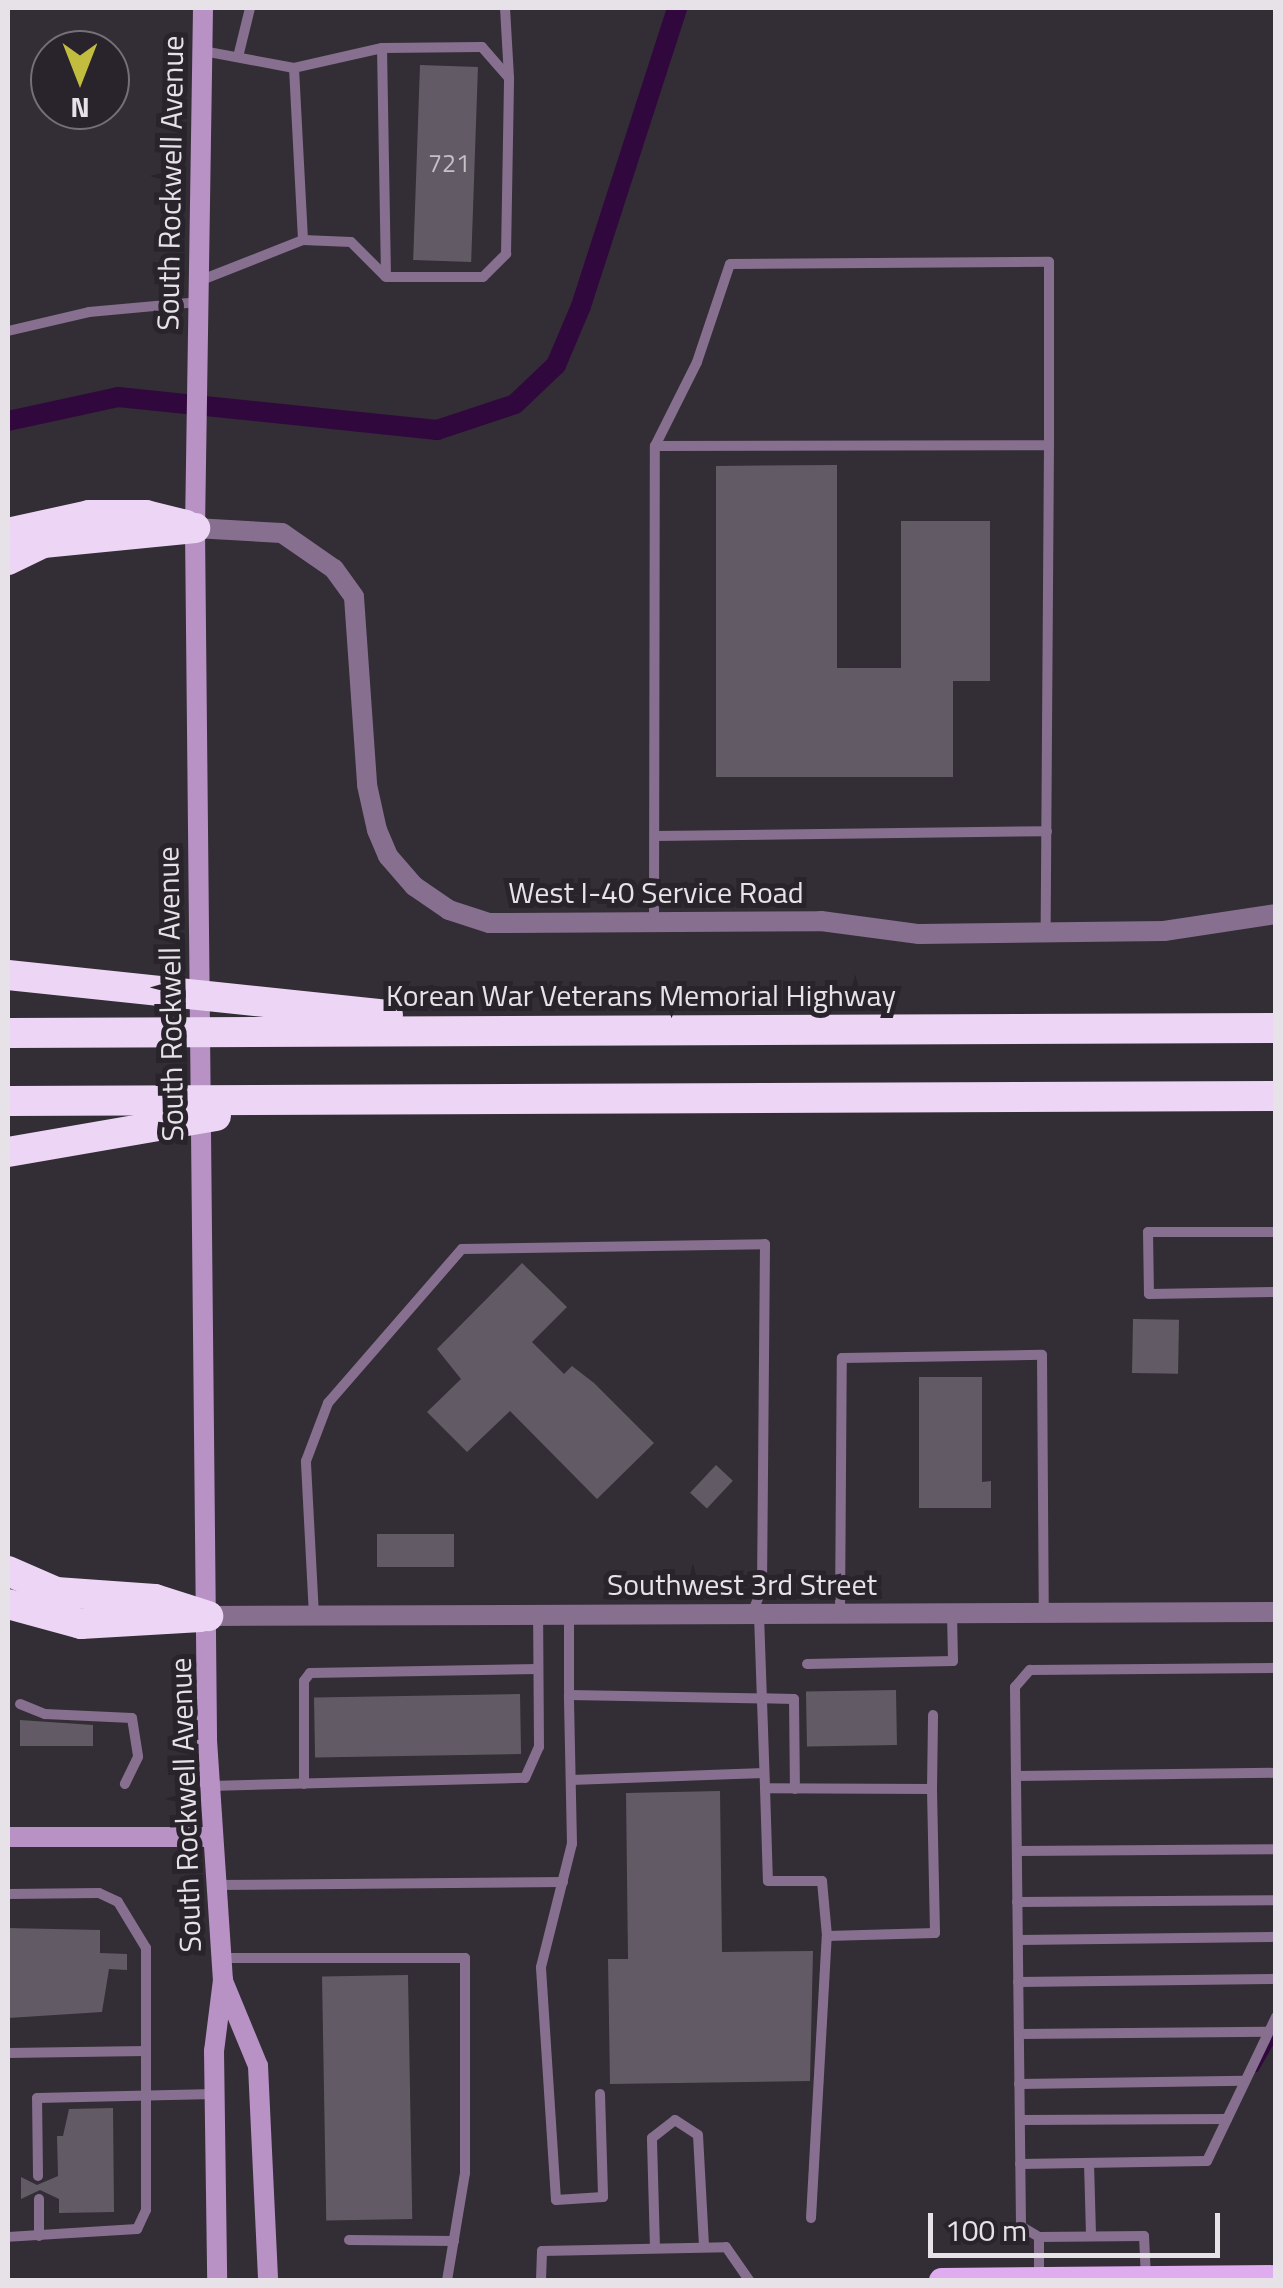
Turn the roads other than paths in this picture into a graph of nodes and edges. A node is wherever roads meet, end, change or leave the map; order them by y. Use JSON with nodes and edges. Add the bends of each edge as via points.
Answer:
{"nodes":[{"id":1,"x":202,"y":8,"type":"edge"},
{"id":2,"x":250,"y":8,"type":"edge"},
{"id":3,"x":505,"y":8,"type":"edge"},
{"id":4,"x":382,"y":48,"type":"junction"},
{"id":5,"x":202,"y":51,"type":"junction"},
{"id":6,"x":238,"y":57,"type":"junction"},
{"id":7,"x":294,"y":68,"type":"junction"},
{"id":8,"x":509,"y":78,"type":"junction"},
{"id":9,"x":303,"y":240,"type":"junction"},
{"id":10,"x":386,"y":277,"type":"junction"},
{"id":11,"x":198,"y":291,"type":"junction"},
{"id":12,"x":8,"y":331,"type":"edge"},
{"id":13,"x":1049,"y":445,"type":"junction"},
{"id":14,"x":655,"y":446,"type":"junction"},
{"id":15,"x":194,"y":528,"type":"junction"},
{"id":16,"x":8,"y":533,"type":"edge"},
{"id":17,"x":8,"y":560,"type":"edge"},
{"id":18,"x":1047,"y":831,"type":"junction"},
{"id":19,"x":656,"y":836,"type":"junction"},
{"id":20,"x":1276,"y":914,"type":"edge"},
{"id":21,"x":654,"y":922,"type":"junction"},
{"id":22,"x":1046,"y":932,"type":"junction"},
{"id":23,"x":8,"y":975,"type":"edge"},
{"id":24,"x":1276,"y":1028,"type":"edge"},
{"id":25,"x":8,"y":1032,"type":"edge"},
{"id":26,"x":530,"y":1032,"type":"junction"},
{"id":27,"x":1276,"y":1096,"type":"edge"},
{"id":28,"x":308,"y":1100,"type":"junction"},
{"id":29,"x":8,"y":1101,"type":"edge"},
{"id":30,"x":8,"y":1152,"type":"edge"},
{"id":31,"x":1276,"y":1232,"type":"edge"},
{"id":32,"x":1276,"y":1292,"type":"edge"},
{"id":33,"x":8,"y":1571,"type":"edge"},
{"id":34,"x":8,"y":1604,"type":"edge"},
{"id":35,"x":1276,"y":1612,"type":"edge"},
{"id":36,"x":952,"y":1613,"type":"junction"},
{"id":37,"x":1044,"y":1613,"type":"junction"},
{"id":38,"x":570,"y":1614,"type":"junction"},
{"id":39,"x":755,"y":1614,"type":"junction"},
{"id":40,"x":840,"y":1614,"type":"junction"},
{"id":41,"x":538,"y":1615,"type":"junction"},
{"id":42,"x":208,"y":1616,"type":"junction"},
{"id":43,"x":314,"y":1616,"type":"junction"},
{"id":44,"x":807,"y":1664,"type":"dead end"},
{"id":45,"x":1276,"y":1668,"type":"edge"},
{"id":46,"x":538,"y":1669,"type":"junction"},
{"id":47,"x":569,"y":1695,"type":"junction"},
{"id":48,"x":762,"y":1696,"type":"junction"},
{"id":49,"x":20,"y":1704,"type":"dead end"},
{"id":50,"x":932,"y":1715,"type":"dead end"},
{"id":51,"x":764,"y":1773,"type":"junction"},
{"id":52,"x":1276,"y":1773,"type":"edge"},
{"id":53,"x":1016,"y":1776,"type":"junction"},
{"id":54,"x":571,"y":1780,"type":"junction"},
{"id":55,"x":126,"y":1784,"type":"dead end"},
{"id":56,"x":304,"y":1784,"type":"junction"},
{"id":57,"x":209,"y":1786,"type":"junction"},
{"id":58,"x":764,"y":1788,"type":"junction"},
{"id":59,"x":932,"y":1788,"type":"junction"},
{"id":60,"x":795,"y":1789,"type":"junction"},
{"id":61,"x":8,"y":1837,"type":"edge"},
{"id":62,"x":211,"y":1837,"type":"junction"},
{"id":63,"x":1276,"y":1849,"type":"edge"},
{"id":64,"x":1017,"y":1851,"type":"junction"},
{"id":65,"x":562,"y":1882,"type":"junction"},
{"id":66,"x":215,"y":1884,"type":"junction"},
{"id":67,"x":8,"y":1894,"type":"edge"},
{"id":68,"x":1276,"y":1900,"type":"edge"},
{"id":69,"x":1017,"y":1902,"type":"junction"},
{"id":70,"x":827,"y":1936,"type":"junction"},
{"id":71,"x":1276,"y":1937,"type":"edge"},
{"id":72,"x":1018,"y":1940,"type":"junction"},
{"id":73,"x":221,"y":1958,"type":"junction"},
{"id":74,"x":1276,"y":1979,"type":"edge"},
{"id":75,"x":222,"y":1980,"type":"junction"},
{"id":76,"x":1018,"y":1982,"type":"junction"},
{"id":77,"x":1276,"y":2016,"type":"edge"},
{"id":78,"x":1268,"y":2032,"type":"junction"},
{"id":79,"x":1019,"y":2034,"type":"junction"},
{"id":80,"x":146,"y":2051,"type":"junction"},
{"id":81,"x":8,"y":2053,"type":"edge"},
{"id":82,"x":1245,"y":2081,"type":"junction"},
{"id":83,"x":1019,"y":2084,"type":"junction"},
{"id":84,"x":215,"y":2094,"type":"junction"},
{"id":85,"x":600,"y":2094,"type":"dead end"},
{"id":86,"x":146,"y":2096,"type":"junction"},
{"id":87,"x":1227,"y":2119,"type":"junction"},
{"id":88,"x":1020,"y":2120,"type":"junction"},
{"id":89,"x":1090,"y":2163,"type":"junction"},
{"id":90,"x":1020,"y":2164,"type":"junction"},
{"id":91,"x":38,"y":2176,"type":"dead end"},
{"id":92,"x":39,"y":2199,"type":"dead end"},
{"id":93,"x":811,"y":2218,"type":"dead end"},
{"id":94,"x":40,"y":2236,"type":"junction"},
{"id":95,"x":1090,"y":2236,"type":"junction"},
{"id":96,"x":8,"y":2237,"type":"edge"},
{"id":97,"x":1039,"y":2237,"type":"junction"},
{"id":98,"x":349,"y":2240,"type":"dead end"},
{"id":99,"x":454,"y":2241,"type":"junction"},
{"id":100,"x":704,"y":2247,"type":"junction"},
{"id":101,"x":655,"y":2248,"type":"junction"},
{"id":102,"x":1276,"y":2277,"type":"edge"},
{"id":103,"x":1146,"y":2278,"type":"edge"},
{"id":104,"x":217,"y":2280,"type":"edge"},
{"id":105,"x":268,"y":2280,"type":"edge"},
{"id":106,"x":447,"y":2280,"type":"edge"},
{"id":107,"x":541,"y":2280,"type":"edge"},
{"id":108,"x":749,"y":2280,"type":"edge"},
{"id":109,"x":941,"y":2280,"type":"edge"},
{"id":110,"x":1040,"y":2280,"type":"edge"}],
"edges":[{"from":1,"to":5,"type":"street","name":"South Rockwell Avenue"},
{"from":2,"to":6,"type":"lane"},
{"from":3,"to":8,"type":"lane"},
{"from":4,"to":7,"type":"lane"},
{"from":4,"to":8,"type":"lane","via":[[482,48]]},
{"from":4,"to":10,"type":"lane"},
{"from":5,"to":6,"type":"lane"},
{"from":5,"to":11,"type":"street","name":"South Rockwell Avenue"},
{"from":6,"to":7,"type":"lane"},
{"from":7,"to":9,"type":"lane"},
{"from":8,"to":10,"type":"lane","via":[[506,254],[484,277]]},
{"from":9,"to":10,"type":"lane","via":[[351,242]]},
{"from":9,"to":11,"type":"lane"},
{"from":11,"to":12,"type":"lane"},
{"from":11,"to":15,"type":"street","name":"South Rockwell Avenue"},
{"from":13,"to":14,"type":"lane"},
{"from":13,"to":14,"type":"lane","via":[[1049,262],[730,264],[697,362]]},
{"from":13,"to":18,"type":"lane"},
{"from":14,"to":19,"type":"lane"},
{"from":15,"to":16,"type":"highway","via":[[146,515],[89,515]]},
{"from":15,"to":17,"type":"highway","via":[[44,543]]},
{"from":15,"to":21,"type":"street","name":"West I-40 Service Road","via":[[282,533],[334,568],[354,597],[366,785],[388,856],[414,886],[449,910],[488,923]]},
{"from":15,"to":42,"type":"street","name":"South Rockwell Avenue"},
{"from":18,"to":19,"type":"lane"},
{"from":18,"to":22,"type":"lane"},
{"from":19,"to":21,"type":"lane"},
{"from":20,"to":22,"type":"street","name":"West I-40 Service Road","via":[[1209,928]]},
{"from":21,"to":22,"type":"street","name":"West I-40 Service Road","via":[[820,921],[919,934]]},
{"from":23,"to":26,"type":"highway"},
{"from":24,"to":26,"type":"highway","name":"Korean War Veterans Memorial Highway"},
{"from":25,"to":26,"type":"highway","name":"Korean War Veterans Memorial Highway"},
{"from":27,"to":28,"type":"highway"},
{"from":28,"to":29,"type":"highway"},
{"from":28,"to":30,"type":"highway"},
{"from":31,"to":32,"type":"lane","via":[[1148,1232],[1149,1294]]},
{"from":33,"to":42,"type":"highway","via":[[56,1592],[155,1599]]},
{"from":34,"to":42,"type":"highway","via":[[81,1624]]},
{"from":35,"to":37,"type":"street","name":"Southwest 3rd Street"},
{"from":36,"to":37,"type":"street","name":"Southwest 3rd Street"},
{"from":36,"to":40,"type":"street","name":"Southwest 3rd Street"},
{"from":36,"to":44,"type":"lane","via":[[953,1661]]},
{"from":37,"to":40,"type":"lane","via":[[1042,1356],[842,1358]]},
{"from":38,"to":39,"type":"street","name":"Southwest 3rd Street"},
{"from":38,"to":41,"type":"street","name":"Southwest 3rd Street"},
{"from":38,"to":47,"type":"lane"},
{"from":39,"to":40,"type":"street","name":"Southwest 3rd Street"},
{"from":39,"to":43,"type":"lane","via":[[762,1571],[765,1244],[462,1249],[328,1403],[306,1461]]},
{"from":39,"to":48,"type":"lane"},
{"from":41,"to":43,"type":"street","name":"Southwest 3rd Street"},
{"from":41,"to":46,"type":"lane"},
{"from":42,"to":43,"type":"street","name":"Southwest 3rd Street"},
{"from":42,"to":57,"type":"street","name":"South Rockwell Avenue"},
{"from":45,"to":53,"type":"lane","via":[[1030,1670],[1015,1687]]},
{"from":46,"to":56,"type":"lane","via":[[539,1748],[524,1778]]},
{"from":46,"to":56,"type":"lane","via":[[310,1674],[304,1681]]},
{"from":47,"to":48,"type":"lane"},
{"from":47,"to":54,"type":"lane"},
{"from":48,"to":51,"type":"lane"},
{"from":48,"to":60,"type":"lane","via":[[794,1698]]},
{"from":49,"to":55,"type":"lane","via":[[45,1714],[132,1718],[138,1758]]},
{"from":50,"to":59,"type":"lane"},
{"from":51,"to":54,"type":"lane"},
{"from":51,"to":58,"type":"lane"},
{"from":52,"to":53,"type":"lane"},
{"from":53,"to":64,"type":"lane"},
{"from":54,"to":65,"type":"lane","via":[[572,1844]]},
{"from":56,"to":57,"type":"lane"},
{"from":57,"to":62,"type":"street","name":"South Rockwell Avenue"},
{"from":58,"to":60,"type":"lane"},
{"from":58,"to":70,"type":"lane","via":[[768,1881],[822,1881]]},
{"from":59,"to":60,"type":"lane"},
{"from":59,"to":70,"type":"lane","via":[[935,1933]]},
{"from":61,"to":62,"type":"street"},
{"from":62,"to":66,"type":"street","name":"South Rockwell Avenue"},
{"from":63,"to":64,"type":"lane"},
{"from":64,"to":69,"type":"lane"},
{"from":65,"to":66,"type":"lane"},
{"from":65,"to":85,"type":"lane","via":[[541,1968],[556,2200],[603,2197]]},
{"from":66,"to":73,"type":"street","name":"South Rockwell Avenue"},
{"from":67,"to":80,"type":"lane","via":[[99,1893],[118,1902],[146,1948]]},
{"from":68,"to":69,"type":"lane"},
{"from":69,"to":72,"type":"lane"},
{"from":70,"to":93,"type":"lane"},
{"from":71,"to":72,"type":"lane"},
{"from":72,"to":76,"type":"lane"},
{"from":73,"to":75,"type":"street","name":"South Rockwell Avenue"},
{"from":73,"to":99,"type":"lane","via":[[465,1958],[465,2173]]},
{"from":74,"to":76,"type":"lane"},
{"from":75,"to":84,"type":"street"},
{"from":75,"to":105,"type":"street","via":[[258,2066]]},
{"from":76,"to":79,"type":"lane"},
{"from":77,"to":78,"type":"lane"},
{"from":78,"to":79,"type":"lane"},
{"from":78,"to":82,"type":"lane"},
{"from":79,"to":83,"type":"lane"},
{"from":80,"to":81,"type":"lane"},
{"from":80,"to":86,"type":"lane"},
{"from":82,"to":83,"type":"lane"},
{"from":82,"to":87,"type":"lane"},
{"from":83,"to":88,"type":"lane"},
{"from":84,"to":86,"type":"lane"},
{"from":84,"to":104,"type":"street"},
{"from":86,"to":91,"type":"lane","via":[[37,2098]]},
{"from":86,"to":94,"type":"lane","via":[[146,2210],[137,2229]]},
{"from":87,"to":88,"type":"lane"},
{"from":87,"to":89,"type":"lane","via":[[1207,2162]]},
{"from":88,"to":90,"type":"lane"},
{"from":89,"to":90,"type":"lane"},
{"from":89,"to":95,"type":"lane"},
{"from":90,"to":97,"type":"lane","via":[[1021,2226]]},
{"from":92,"to":94,"type":"lane"},
{"from":94,"to":96,"type":"lane"},
{"from":95,"to":97,"type":"lane"},
{"from":95,"to":103,"type":"lane","via":[[1144,2236]]},
{"from":97,"to":110,"type":"lane"},
{"from":98,"to":99,"type":"lane"},
{"from":99,"to":106,"type":"lane"},
{"from":100,"to":101,"type":"lane"},
{"from":100,"to":101,"type":"lane","via":[[698,2135],[685,2121],[664,2123],[652,2138]]},
{"from":100,"to":108,"type":"lane","via":[[726,2246]]},
{"from":101,"to":107,"type":"lane","via":[[542,2251]]},
{"from":102,"to":103,"type":"main road"},
{"from":103,"to":110,"type":"main road"},
{"from":109,"to":110,"type":"main road"}]}
